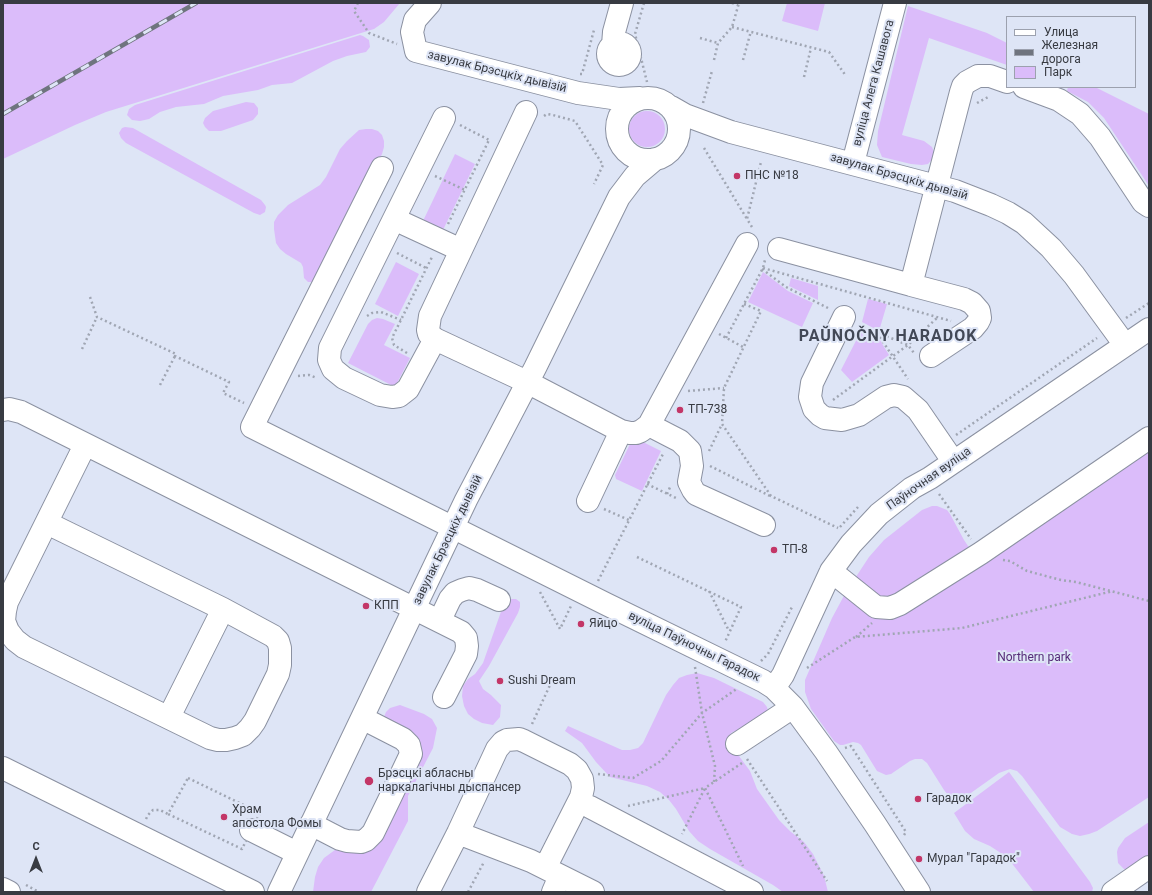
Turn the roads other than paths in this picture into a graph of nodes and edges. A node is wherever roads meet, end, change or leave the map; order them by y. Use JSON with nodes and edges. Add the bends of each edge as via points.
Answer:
{"nodes":[{"id":1,"x":430,"y":3,"type":"edge"},
{"id":2,"x":622,"y":3,"type":"edge"},
{"id":3,"x":896,"y":3,"type":"edge"},
{"id":4,"x":613,"y":44,"type":"dead end"},
{"id":5,"x":580,"y":84,"type":"junction"},
{"id":6,"x":1002,"y":88,"type":"edge"},
{"id":7,"x":1027,"y":88,"type":"edge"},
{"id":8,"x":644,"y":91,"type":"junction"},
{"id":9,"x":671,"y":107,"type":"junction"},
{"id":10,"x":533,"y":116,"type":"road end"},
{"id":11,"x":444,"y":118,"type":"road end"},
{"id":12,"x":731,"y":132,"type":"junction"},
{"id":13,"x":618,"y":140,"type":"junction"},
{"id":14,"x":662,"y":156,"type":"junction"},
{"id":15,"x":853,"y":163,"type":"junction"},
{"id":16,"x":382,"y":168,"type":"dead end"},
{"id":17,"x":938,"y":185,"type":"junction"},
{"id":18,"x":623,"y":190,"type":"junction"},
{"id":19,"x":1149,"y":206,"type":"edge"},
{"id":20,"x":394,"y":219,"type":"junction"},
{"id":21,"x":751,"y":237,"type":"road end"},
{"id":22,"x":461,"y":250,"type":"junction"},
{"id":23,"x":772,"y":253,"type":"road end"},
{"id":24,"x":911,"y":285,"type":"junction"},
{"id":25,"x":844,"y":317,"type":"dead end"},
{"id":26,"x":1149,"y":329,"type":"edge"},
{"id":27,"x":435,"y":339,"type":"junction"},
{"id":28,"x":1125,"y":345,"type":"junction"},
{"id":29,"x":931,"y":356,"type":"dead end"},
{"id":30,"x":527,"y":382,"type":"junction"},
{"id":31,"x":3,"y":410,"type":"edge"},
{"id":32,"x":648,"y":425,"type":"junction"},
{"id":33,"x":621,"y":431,"type":"junction"},
{"id":34,"x":1149,"y":438,"type":"edge"},
{"id":35,"x":85,"y":445,"type":"junction"},
{"id":36,"x":953,"y":461,"type":"junction"},
{"id":37,"x":588,"y":501,"type":"dead end"},
{"id":38,"x":47,"y":523,"type":"junction"},
{"id":39,"x":764,"y":525,"type":"dead end"},
{"id":40,"x":454,"y":527,"type":"junction"},
{"id":41,"x":832,"y":571,"type":"junction"},
{"id":42,"x":499,"y":600,"type":"dead end"},
{"id":43,"x":415,"y":608,"type":"junction"},
{"id":44,"x":222,"y":609,"type":"junction"},
{"id":45,"x":440,"y":620,"type":"junction"},
{"id":46,"x":774,"y":688,"type":"junction"},
{"id":47,"x":444,"y":697,"type":"dead end"},
{"id":48,"x":793,"y":707,"type":"junction"},
{"id":49,"x":169,"y":717,"type":"junction"},
{"id":50,"x":362,"y":718,"type":"junction"},
{"id":51,"x":742,"y":751,"type":"road end"},
{"id":52,"x":3,"y":768,"type":"edge"},
{"id":53,"x":590,"y":807,"type":"dead end"},
{"id":54,"x":311,"y":824,"type":"junction"},
{"id":55,"x":251,"y":830,"type":"road end"},
{"id":56,"x":458,"y":833,"type":"junction"},
{"id":57,"x":297,"y":853,"type":"junction"},
{"id":58,"x":1149,"y":867,"type":"edge"},
{"id":59,"x":553,"y":878,"type":"edge"},
{"id":60,"x":3,"y":889,"type":"edge"},
{"id":61,"x":10,"y":892,"type":"edge"},
{"id":62,"x":253,"y":892,"type":"edge"},
{"id":63,"x":279,"y":892,"type":"edge"},
{"id":64,"x":428,"y":892,"type":"edge"},
{"id":65,"x":593,"y":892,"type":"edge"},
{"id":66,"x":752,"y":892,"type":"edge"},
{"id":67,"x":919,"y":892,"type":"edge"},
{"id":68,"x":1113,"y":892,"type":"edge"}],
"edges":[{"from":1,"to":5,"type":"street","name":"завулак Брэсцкіх дывізій","via":[[415,20],[412,32],[416,51]]},
{"from":2,"to":4,"type":"street"},
{"from":3,"to":15,"type":"street","name":"вуліца Алега Кашавога"},
{"from":5,"to":8,"type":"street","name":"завулак Брэсцкіх дывізій","via":[[619,99]]},
{"from":5,"to":13,"type":"street","name":"завулак Брэсцкіх дывізій","via":[[608,120]]},
{"from":6,"to":17,"type":"street","via":[[990,76],[972,79],[964,86]]},
{"from":7,"to":19,"type":"street","via":[[1059,100],[1080,114],[1100,137],[1143,202]]},
{"from":8,"to":9,"type":"street"},
{"from":8,"to":13,"type":"street","via":[[621,112],[616,128]]},
{"from":9,"to":12,"type":"street","name":"завулак Брэсцкіх дывізій"},
{"from":9,"to":14,"type":"street","via":[[679,130],[676,142]]},
{"from":10,"to":22,"type":"street","via":[[508,149]]},
{"from":11,"to":20,"type":"street"},
{"from":12,"to":14,"type":"street","name":"завулак Брэсцкіх дывізій","via":[[699,134]]},
{"from":12,"to":15,"type":"street","name":"завулак Брэсцкіх дывізій"},
{"from":13,"to":14,"type":"street","via":[[631,156],[643,160]]},
{"from":13,"to":18,"type":"street","name":"завулак Брэсцкіх дывізій","via":[[624,159]]},
{"from":14,"to":18,"type":"street","name":"завулак Брэсцкіх дывізій","via":[[635,176]]},
{"from":15,"to":17,"type":"street","name":"завулак Брэсцкіх дывізій"},
{"from":16,"to":40,"type":"street","name":"вуліца Паўночны Гарадок","via":[[252,427]]},
{"from":17,"to":24,"type":"street"},
{"from":17,"to":28,"type":"street","name":"завулак Брэсцкіх дывізій","via":[[973,197],[1024,223],[1051,248],[1074,275]]},
{"from":18,"to":30,"type":"street","name":"завулак Брэсцкіх дывізій"},
{"from":20,"to":22,"type":"street"},
{"from":20,"to":27,"type":"street","via":[[330,348],[329,360],[337,373],[380,395],[399,396],[412,384]]},
{"from":21,"to":32,"type":"street"},
{"from":22,"to":27,"type":"street","via":[[428,321],[429,334]]},
{"from":23,"to":24,"type":"street"},
{"from":24,"to":29,"type":"street","via":[[964,299],[972,303],[980,315],[973,328]]},
{"from":25,"to":36,"type":"street","via":[[812,383],[810,397],[816,412],[830,419],[842,420],[859,415],[886,397],[902,397],[918,410]]},
{"from":26,"to":28,"type":"street","name":"Паўночная вуліца"},
{"from":27,"to":30,"type":"street"},
{"from":28,"to":36,"type":"street","name":"Паўночная вуліца"},
{"from":30,"to":33,"type":"street"},
{"from":30,"to":40,"type":"street","name":"завулак Брэсцкіх дывізій"},
{"from":31,"to":35,"type":"street","via":[[22,412]]},
{"from":32,"to":33,"type":"street","via":[[636,433]]},
{"from":32,"to":39,"type":"street","via":[[680,441],[690,451],[690,482],[696,494]]},
{"from":33,"to":37,"type":"street"},
{"from":34,"to":41,"type":"street","via":[[981,553],[900,604],[890,608],[876,607]]},
{"from":35,"to":38,"type":"street"},
{"from":35,"to":43,"type":"street"},
{"from":36,"to":41,"type":"street","name":"Паўночная вуліца","via":[[879,514],[851,544]]},
{"from":38,"to":44,"type":"street"},
{"from":38,"to":49,"type":"street","via":[[7,602],[4,621],[8,631],[24,647]]},
{"from":40,"to":43,"type":"street","name":"завулак Брэсцкіх дывізій"},
{"from":40,"to":46,"type":"street","name":"вуліца Паўночны Гарадок","via":[[753,675]]},
{"from":41,"to":46,"type":"street","name":"Паўночная вуліца","via":[[783,675]]},
{"from":42,"to":45,"type":"street","via":[[477,590],[462,590],[450,599]]},
{"from":43,"to":45,"type":"street"},
{"from":43,"to":50,"type":"street","name":"завулак Брэсцкіх дывізій"},
{"from":44,"to":49,"type":"street"},
{"from":44,"to":49,"type":"street","via":[[278,641],[281,657],[278,674],[255,721],[243,734],[235,738],[218,740]]},
{"from":45,"to":47,"type":"street","via":[[461,632],[466,638],[467,646],[463,662]]},
{"from":46,"to":48,"type":"street","name":"вуліца Паўночны Гарадок"},
{"from":48,"to":51,"type":"street"},
{"from":48,"to":67,"type":"street","name":"вуліца Паўночны Гарадок"},
{"from":50,"to":54,"type":"street","name":"завулак Брэсцкіх дывізій"},
{"from":50,"to":54,"type":"street","via":[[410,745],[411,754],[390,798],[373,833],[361,842],[340,839]]},
{"from":52,"to":62,"type":"street"},
{"from":53,"to":66,"type":"street"},
{"from":54,"to":57,"type":"street","name":"завулак Брэсцкіх дывізій"},
{"from":55,"to":57,"type":"street"},
{"from":56,"to":59,"type":"street","via":[[492,846]]},
{"from":56,"to":59,"type":"street","via":[[499,745],[513,739],[524,741],[570,764],[582,779],[581,797]]},
{"from":56,"to":64,"type":"street"},
{"from":57,"to":63,"type":"street","name":"завулак Брэсцкіх дывізій"},
{"from":58,"to":68,"type":"street"},
{"from":59,"to":65,"type":"street"},
{"from":60,"to":61,"type":"street"}]}
